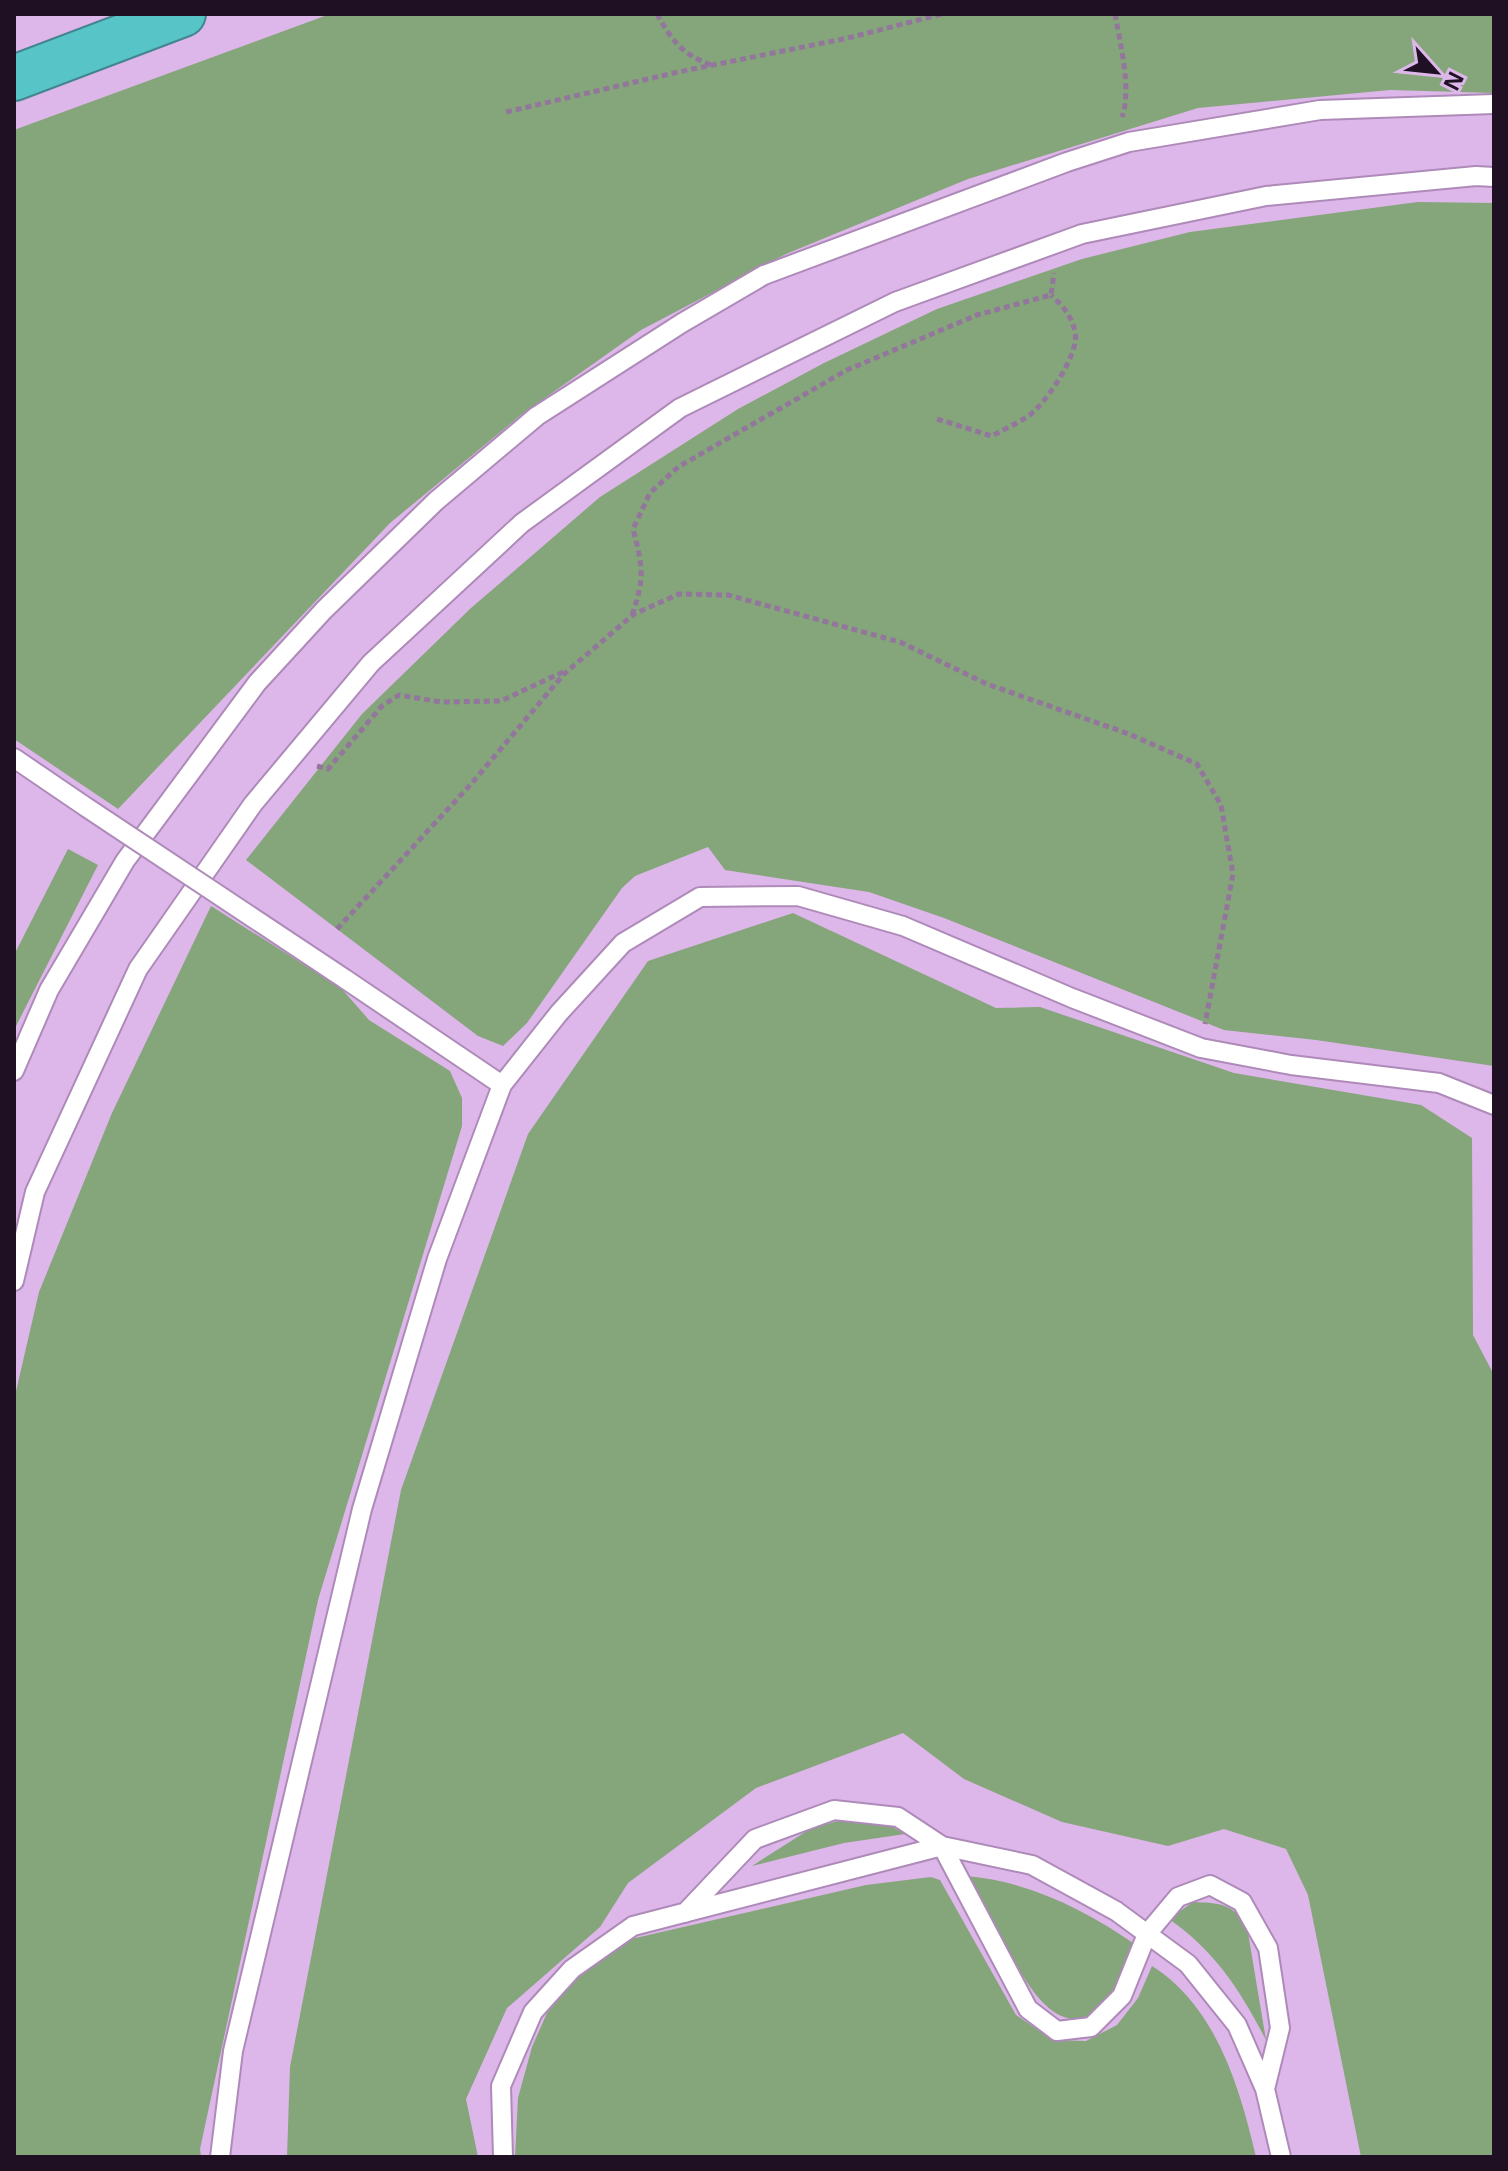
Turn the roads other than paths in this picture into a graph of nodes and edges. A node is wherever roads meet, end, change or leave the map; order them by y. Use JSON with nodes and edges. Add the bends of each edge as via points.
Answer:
{"nodes":[{"id":1,"x":183,"y":14,"type":"edge"},
{"id":2,"x":14,"y":78,"type":"edge"},
{"id":3,"x":1494,"y":104,"type":"edge"},
{"id":4,"x":1494,"y":177,"type":"edge"},
{"id":5,"x":14,"y":758,"type":"edge"},
{"id":6,"x":14,"y":1071,"type":"edge"},
{"id":7,"x":502,"y":1085,"type":"junction"},
{"id":8,"x":1494,"y":1105,"type":"edge"},
{"id":9,"x":14,"y":1281,"type":"edge"},
{"id":10,"x":942,"y":1846,"type":"junction"},
{"id":11,"x":685,"y":1913,"type":"junction"},
{"id":12,"x":1147,"y":1934,"type":"junction"},
{"id":13,"x":1265,"y":2089,"type":"junction"},
{"id":14,"x":220,"y":2157,"type":"edge"},
{"id":15,"x":503,"y":2157,"type":"edge"},
{"id":16,"x":1281,"y":2157,"type":"edge"}],
"edges":[{"from":1,"to":2,"type":"highway"},
{"from":3,"to":6,"type":"lane","via":[[1320,110],[1129,142],[764,275],[682,323],[526,425],[436,501],[257,683],[125,861],[49,990]]},
{"from":4,"to":9,"type":"lane","via":[[1266,196],[1082,234],[895,302],[680,408],[522,523],[371,663],[253,804],[138,969],[35,1192]]},
{"from":5,"to":7,"type":"lane","bridge":true},
{"from":7,"to":8,"type":"lane","via":[[623,943],[700,897],[798,896],[903,926],[1201,1048],[1439,1083]]},
{"from":7,"to":14,"type":"lane","via":[[437,1259],[362,1509],[233,2051]]},
{"from":10,"to":11,"type":"lane"},
{"from":10,"to":11,"type":"lane","via":[[898,1817],[834,1810],[755,1839]]},
{"from":10,"to":12,"type":"lane","via":[[1032,1865]]},
{"from":10,"to":12,"type":"lane","via":[[1028,2009],[1057,2031],[1091,2027],[1122,1996]]},
{"from":11,"to":15,"type":"lane","via":[[633,1926],[572,1969],[533,2012],[501,2086]]},
{"from":12,"to":13,"type":"lane","via":[[1188,1964],[1237,2025]]},
{"from":12,"to":13,"type":"lane","via":[[1178,1897],[1210,1885],[1242,1902],[1268,1948],[1280,2028]]},
{"from":13,"to":16,"type":"lane"}]}
